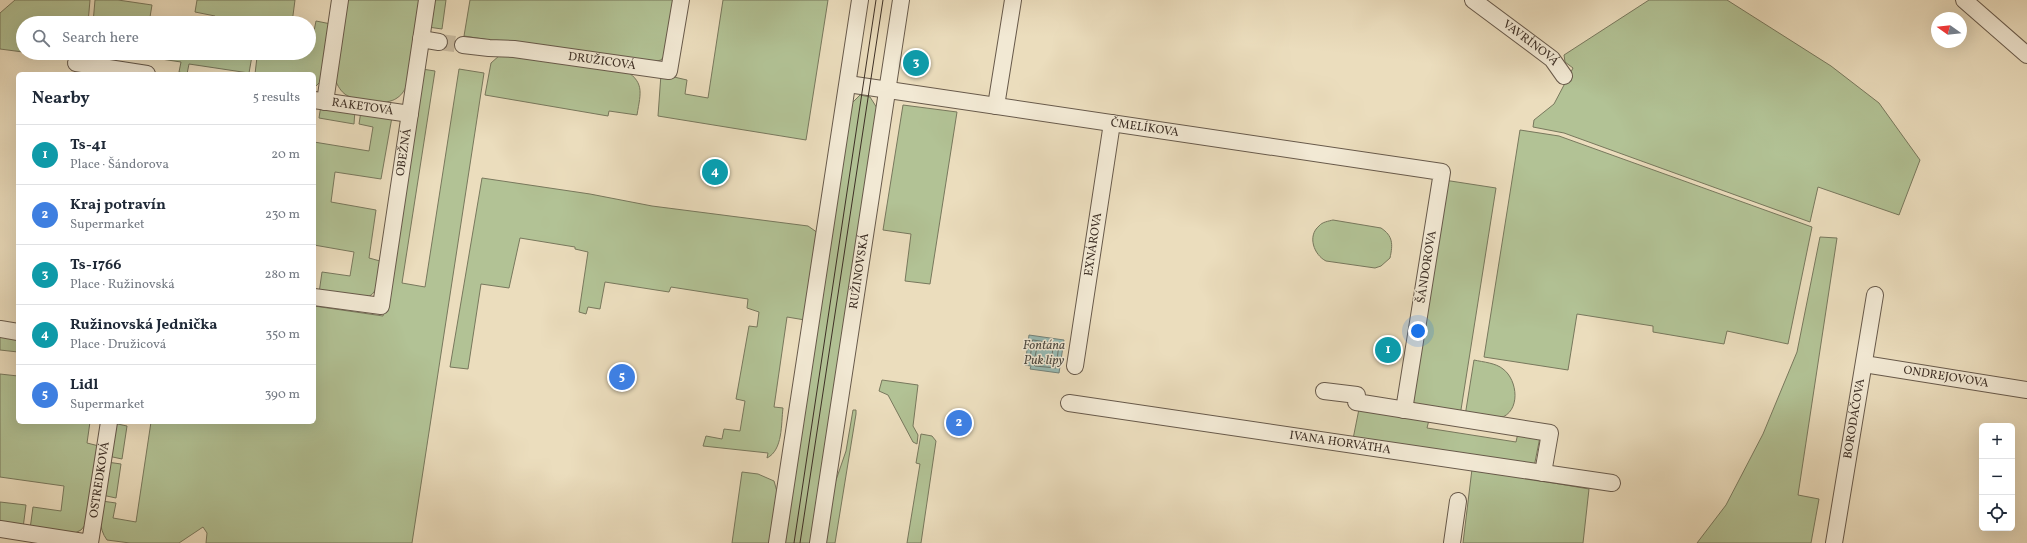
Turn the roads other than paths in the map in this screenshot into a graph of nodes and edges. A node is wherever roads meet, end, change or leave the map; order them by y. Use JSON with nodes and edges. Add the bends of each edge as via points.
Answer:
{"nodes":[{"id":1,"x":340,"y":0,"type":"edge"},
{"id":2,"x":428,"y":0,"type":"edge"},
{"id":3,"x":681,"y":0,"type":"edge"},
{"id":4,"x":860,"y":0,"type":"edge"},
{"id":5,"x":901,"y":0,"type":"edge"},
{"id":6,"x":1013,"y":0,"type":"edge"},
{"id":7,"x":1473,"y":0,"type":"edge"},
{"id":8,"x":1964,"y":0,"type":"edge"},
{"id":9,"x":422,"y":39,"type":"junction"},
{"id":10,"x":439,"y":42,"type":"tunnel mouth"},
{"id":11,"x":463,"y":45,"type":"tunnel mouth"},
{"id":12,"x":2027,"y":55,"type":"edge"},
{"id":13,"x":76,"y":63,"type":"dead end"},
{"id":14,"x":133,"y":72,"type":"edge"},
{"id":15,"x":1564,"y":76,"type":"dead end"},
{"id":16,"x":848,"y":84,"type":"junction"},
{"id":17,"x":887,"y":90,"type":"junction"},
{"id":18,"x":320,"y":101,"type":"edge"},
{"id":19,"x":996,"y":106,"type":"junction"},
{"id":20,"x":410,"y":114,"type":"junction"},
{"id":21,"x":1112,"y":123,"type":"junction"},
{"id":22,"x":1442,"y":172,"type":"joint"},
{"id":23,"x":1875,"y":295,"type":"dead end"},
{"id":24,"x":316,"y":297,"type":"edge"},
{"id":25,"x":0,"y":329,"type":"edge"},
{"id":26,"x":16,"y":332,"type":"edge"},
{"id":27,"x":1864,"y":364,"type":"junction"},
{"id":28,"x":1075,"y":366,"type":"dead end"},
{"id":29,"x":2027,"y":390,"type":"edge"},
{"id":30,"x":1324,"y":391,"type":"dead end"},
{"id":31,"x":1069,"y":403,"type":"dead end"},
{"id":32,"x":1404,"y":410,"type":"junction"},
{"id":33,"x":109,"y":424,"type":"edge"},
{"id":34,"x":1543,"y":473,"type":"junction"},
{"id":35,"x":1612,"y":483,"type":"dead end"},
{"id":36,"x":1458,"y":501,"type":"dead end"},
{"id":37,"x":0,"y":529,"type":"edge"},
{"id":38,"x":777,"y":543,"type":"edge"},
{"id":39,"x":818,"y":543,"type":"edge"},
{"id":40,"x":1452,"y":543,"type":"edge"},
{"id":41,"x":1834,"y":543,"type":"edge"}],
"edges":[{"from":1,"to":18,"type":"street"},
{"from":2,"to":9,"type":"street","name":"OBEŽNÁ"},
{"from":3,"to":11,"type":"street","name":"DRUŽICOVÁ","via":[[669,71],[514,49]]},
{"from":4,"to":16,"type":"street"},
{"from":5,"to":17,"type":"street","name":"RUŽINOVSKÁ"},
{"from":6,"to":19,"type":"street"},
{"from":7,"to":15,"type":"street","name":"VAVRÍNOVÁ","via":[[1552,59]]},
{"from":8,"to":12,"type":"street"},
{"from":9,"to":10,"type":"street"},
{"from":9,"to":20,"type":"street","name":"OBEŽNÁ"},
{"from":13,"to":14,"type":"street"},
{"from":16,"to":17,"type":"street","name":"ČMELÍKOVA"},
{"from":16,"to":38,"type":"street"},
{"from":17,"to":19,"type":"street","name":"ČMELÍKOVA"},
{"from":17,"to":39,"type":"street","name":"RUŽINOVSKÁ"},
{"from":18,"to":20,"type":"street","name":"RAKETOVÁ"},
{"from":19,"to":21,"type":"street","name":"ČMELÍKOVA"},
{"from":20,"to":24,"type":"street","name":"OBEŽNÁ","via":[[381,306]]},
{"from":21,"to":22,"type":"street","name":"ČMELÍKOVA"},
{"from":21,"to":28,"type":"street","name":"EXNÁROVA"},
{"from":22,"to":32,"type":"street","name":"ŠÁNDOROVA"},
{"from":23,"to":27,"type":"street","name":"BORODÁČOVA"},
{"from":25,"to":26,"type":"street"},
{"from":27,"to":29,"type":"street","name":"ONDREJOVOVA"},
{"from":27,"to":41,"type":"street","name":"BORODÁČOVA"},
{"from":30,"to":32,"type":"street","via":[[1357,395],[1356,402]]},
{"from":31,"to":34,"type":"street","name":"IVANA HORVÁTHA"},
{"from":32,"to":34,"type":"street","via":[[1550,433]]},
{"from":33,"to":37,"type":"street","name":"OSTREDKOVÁ","via":[[90,543]]},
{"from":34,"to":35,"type":"street","name":"IVANA HORVÁTHA"},
{"from":36,"to":40,"type":"street"}]}
